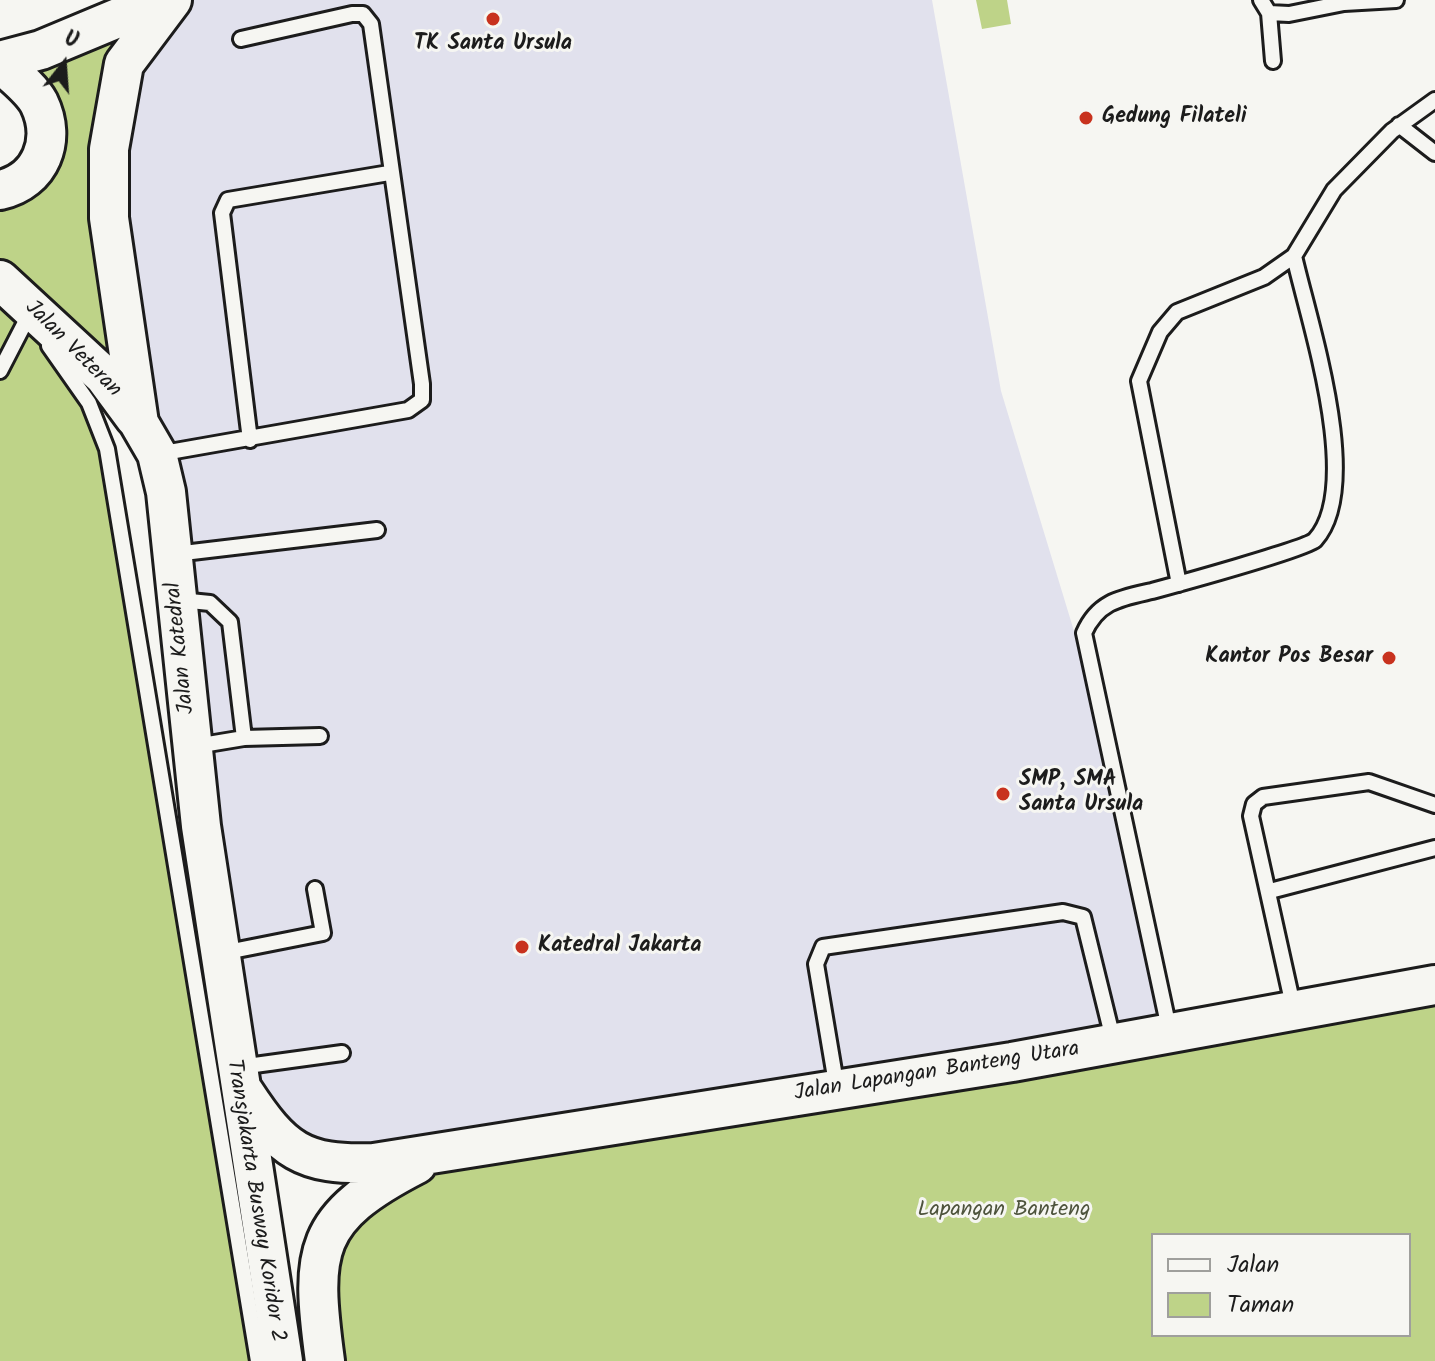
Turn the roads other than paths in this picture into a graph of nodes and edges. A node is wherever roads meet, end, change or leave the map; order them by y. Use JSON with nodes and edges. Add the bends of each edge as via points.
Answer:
{"nodes":[{"id":1,"x":161,"y":0,"type":"edge"},
{"id":2,"x":172,"y":0,"type":"edge"},
{"id":3,"x":1396,"y":0,"type":"edge"},
{"id":4,"x":362,"y":7,"type":"edge"},
{"id":5,"x":1265,"y":7,"type":"edge"},
{"id":6,"x":241,"y":39,"type":"dead end"},
{"id":7,"x":1273,"y":61,"type":"dead end"},
{"id":8,"x":0,"y":62,"type":"edge"},
{"id":9,"x":1435,"y":100,"type":"edge"},
{"id":10,"x":1399,"y":125,"type":"junction"},
{"id":11,"x":1435,"y":153,"type":"edge"},
{"id":12,"x":389,"y":173,"type":"junction"},
{"id":13,"x":0,"y":190,"type":"edge"},
{"id":14,"x":1294,"y":256,"type":"junction"},
{"id":15,"x":0,"y":282,"type":"edge"},
{"id":16,"x":30,"y":313,"type":"junction"},
{"id":17,"x":0,"y":371,"type":"edge"},
{"id":18,"x":148,"y":438,"type":"junction"},
{"id":19,"x":250,"y":440,"type":"junction"},
{"id":20,"x":377,"y":530,"type":"dead end"},
{"id":21,"x":172,"y":555,"type":"junction"},
{"id":22,"x":1179,"y":584,"type":"junction"},
{"id":23,"x":177,"y":599,"type":"junction"},
{"id":24,"x":320,"y":736,"type":"dead end"},
{"id":25,"x":244,"y":738,"type":"junction"},
{"id":26,"x":192,"y":747,"type":"junction"},
{"id":27,"x":1435,"y":805,"type":"edge"},
{"id":28,"x":1435,"y":848,"type":"edge"},
{"id":29,"x":315,"y":889,"type":"dead end"},
{"id":30,"x":1270,"y":891,"type":"junction"},
{"id":31,"x":222,"y":965,"type":"junction"},
{"id":32,"x":1435,"y":985,"type":"edge"},
{"id":33,"x":1294,"y":1011,"type":"junction"},
{"id":34,"x":1171,"y":1034,"type":"junction"},
{"id":35,"x":1114,"y":1044,"type":"junction"},
{"id":36,"x":342,"y":1053,"type":"dead end"},
{"id":37,"x":228,"y":1067,"type":"junction"},
{"id":38,"x":837,"y":1089,"type":"junction"},
{"id":39,"x":438,"y":1154,"type":"junction"},
{"id":40,"x":258,"y":1361,"type":"edge"},
{"id":41,"x":283,"y":1361,"type":"edge"},
{"id":42,"x":325,"y":1361,"type":"edge"}],
"edges":[{"from":1,"to":8,"type":"main road"},
{"from":2,"to":18,"type":"main road","name":"Jalan Katedral","via":[[124,64],[109,149],[109,218]]},
{"from":3,"to":5,"type":"lane","via":[[1289,14]]},
{"from":4,"to":6,"type":"lane"},
{"from":4,"to":12,"type":"lane","via":[[371,24]]},
{"from":5,"to":7,"type":"lane"},
{"from":8,"to":13,"type":"main road","via":[[39,103],[47,147],[39,166],[12,188]]},
{"from":9,"to":10,"type":"lane"},
{"from":10,"to":11,"type":"lane"},
{"from":10,"to":14,"type":"lane","via":[[1334,190]]},
{"from":12,"to":19,"type":"lane","via":[[225,204]]},
{"from":12,"to":19,"type":"lane","via":[[422,400],[408,410]]},
{"from":14,"to":22,"type":"lane","via":[[1264,277],[1177,312],[1160,332],[1139,381]]},
{"from":14,"to":22,"type":"lane","via":[[1337,456],[1327,521],[1313,542]]},
{"from":15,"to":16,"type":"main road","name":"Jalan Veteran"},
{"from":16,"to":17,"type":"lane"},
{"from":16,"to":18,"type":"main road","name":"Jalan Veteran","via":[[104,376]]},
{"from":16,"to":37,"type":"lane","name":"Transjakarta Busway Koridor 2","via":[[89,403],[107,449]]},
{"from":18,"to":19,"type":"lane"},
{"from":18,"to":21,"type":"main road","name":"Jalan Katedral","via":[[166,492]]},
{"from":20,"to":21,"type":"lane"},
{"from":21,"to":23,"type":"main road","name":"Jalan Katedral"},
{"from":22,"to":34,"type":"lane","via":[[1110,601],[1092,614],[1084,633]]},
{"from":23,"to":25,"type":"lane","via":[[210,603],[230,622]]},
{"from":23,"to":26,"type":"main road","name":"Jalan Katedral"},
{"from":24,"to":25,"type":"lane"},
{"from":25,"to":26,"type":"lane"},
{"from":26,"to":31,"type":"main road","name":"Jalan Katedral"},
{"from":27,"to":30,"type":"lane","via":[[1369,782],[1263,797],[1251,816]]},
{"from":28,"to":30,"type":"lane"},
{"from":29,"to":31,"type":"lane","via":[[323,933]]},
{"from":30,"to":33,"type":"lane"},
{"from":31,"to":37,"type":"main road","name":"Jalan Katedral"},
{"from":32,"to":33,"type":"main road","name":"Jalan Lapangan Banteng Utara"},
{"from":33,"to":34,"type":"main road","name":"Jalan Lapangan Banteng Utara"},
{"from":34,"to":35,"type":"main road","name":"Jalan Lapangan Banteng Utara"},
{"from":35,"to":38,"type":"main road","name":"Jalan Lapangan Banteng Utara"},
{"from":35,"to":38,"type":"lane","via":[[1083,917],[1076,913],[823,947],[816,964]]},
{"from":36,"to":37,"type":"lane"},
{"from":37,"to":39,"type":"main road","name":"Jalan Katedral","via":[[264,1123],[293,1152],[337,1165]]},
{"from":37,"to":40,"type":"lane","name":"Transjakarta Busway Koridor 2"},
{"from":37,"to":41,"type":"main road"},
{"from":38,"to":39,"type":"main road","name":"Jalan Lapangan Banteng Utara"},
{"from":39,"to":42,"type":"main road","via":[[365,1195],[343,1212],[327,1238],[316,1274]]}]}
